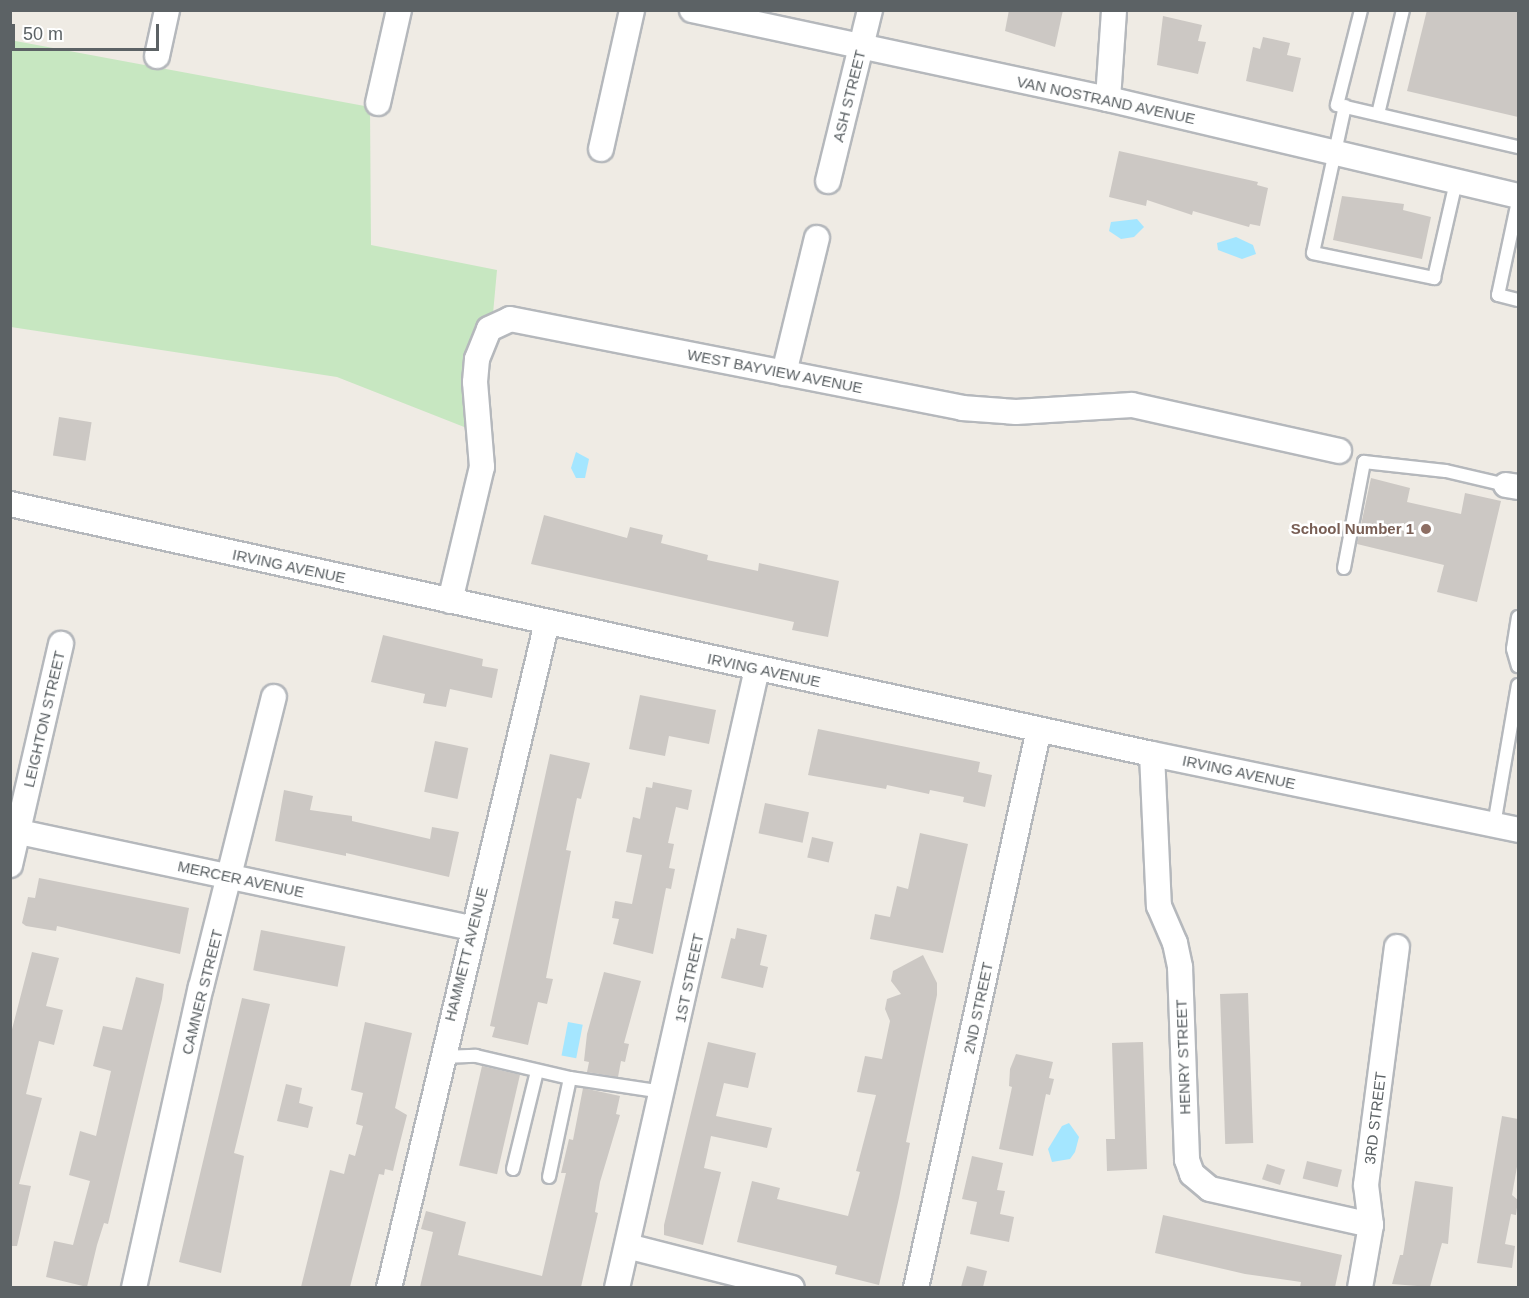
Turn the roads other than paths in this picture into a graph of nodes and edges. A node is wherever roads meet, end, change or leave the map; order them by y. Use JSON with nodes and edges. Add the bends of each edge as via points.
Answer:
{"nodes":[{"id":1,"x":167,"y":10,"type":"edge"},
{"id":2,"x":399,"y":10,"type":"edge"},
{"id":3,"x":632,"y":10,"type":"edge"},
{"id":4,"x":692,"y":10,"type":"edge"},
{"id":5,"x":870,"y":10,"type":"edge"},
{"id":6,"x":1114,"y":10,"type":"edge"},
{"id":7,"x":1361,"y":10,"type":"edge"},
{"id":8,"x":1403,"y":10,"type":"edge"},
{"id":9,"x":862,"y":48,"type":"junction"},
{"id":10,"x":157,"y":56,"type":"dead end"},
{"id":11,"x":1108,"y":99,"type":"junction"},
{"id":12,"x":378,"y":103,"type":"dead end"},
{"id":13,"x":1345,"y":106,"type":"junction"},
{"id":14,"x":1378,"y":114,"type":"junction"},
{"id":15,"x":1518,"y":147,"type":"edge"},
{"id":16,"x":601,"y":149,"type":"dead end"},
{"id":17,"x":1333,"y":152,"type":"junction"},
{"id":18,"x":828,"y":181,"type":"dead end"},
{"id":19,"x":1456,"y":182,"type":"junction"},
{"id":20,"x":1518,"y":196,"type":"edge"},
{"id":21,"x":1518,"y":201,"type":"edge"},
{"id":22,"x":817,"y":238,"type":"dead end"},
{"id":23,"x":1518,"y":300,"type":"edge"},
{"id":24,"x":784,"y":373,"type":"junction"},
{"id":25,"x":1339,"y":451,"type":"dead end"},
{"id":26,"x":1512,"y":486,"type":"edge"},
{"id":27,"x":10,"y":504,"type":"edge"},
{"id":28,"x":1344,"y":568,"type":"dead end"},
{"id":29,"x":450,"y":601,"type":"junction"},
{"id":30,"x":1518,"y":617,"type":"edge"},
{"id":31,"x":547,"y":622,"type":"junction"},
{"id":32,"x":61,"y":644,"type":"dead end"},
{"id":33,"x":1518,"y":666,"type":"edge"},
{"id":34,"x":757,"y":669,"type":"junction"},
{"id":35,"x":1518,"y":685,"type":"edge"},
{"id":36,"x":274,"y":697,"type":"dead end"},
{"id":37,"x":1039,"y":729,"type":"junction"},
{"id":38,"x":1152,"y":754,"type":"junction"},
{"id":39,"x":1494,"y":825,"type":"junction"},
{"id":40,"x":1518,"y":830,"type":"edge"},
{"id":41,"x":14,"y":831,"type":"edge"},
{"id":42,"x":10,"y":865,"type":"edge"},
{"id":43,"x":231,"y":877,"type":"junction"},
{"id":44,"x":472,"y":928,"type":"junction"},
{"id":45,"x":1397,"y":947,"type":"dead end"},
{"id":46,"x":441,"y":1057,"type":"junction"},
{"id":47,"x":537,"y":1071,"type":"junction"},
{"id":48,"x":570,"y":1078,"type":"junction"},
{"id":49,"x":663,"y":1092,"type":"junction"},
{"id":50,"x":513,"y":1169,"type":"dead end"},
{"id":51,"x":549,"y":1177,"type":"dead end"},
{"id":52,"x":1371,"y":1225,"type":"junction"},
{"id":53,"x":627,"y":1246,"type":"junction"},
{"id":54,"x":134,"y":1287,"type":"edge"},
{"id":55,"x":389,"y":1287,"type":"edge"},
{"id":56,"x":617,"y":1287,"type":"edge"},
{"id":57,"x":792,"y":1287,"type":"edge"},
{"id":58,"x":916,"y":1287,"type":"edge"},
{"id":59,"x":1360,"y":1287,"type":"edge"}],
"edges":[{"from":1,"to":10,"type":"street"},
{"from":2,"to":12,"type":"street"},
{"from":3,"to":16,"type":"street"},
{"from":4,"to":9,"type":"street","name":"VAN NOSTRAND AVENUE"},
{"from":5,"to":9,"type":"street","name":"ASH STREET"},
{"from":6,"to":11,"type":"street"},
{"from":7,"to":13,"type":"lane","via":[[1337,105]]},
{"from":8,"to":14,"type":"lane"},
{"from":9,"to":11,"type":"street","name":"VAN NOSTRAND AVENUE"},
{"from":9,"to":18,"type":"street","name":"ASH STREET"},
{"from":11,"to":17,"type":"street","name":"VAN NOSTRAND AVENUE"},
{"from":13,"to":14,"type":"lane"},
{"from":13,"to":17,"type":"lane"},
{"from":14,"to":15,"type":"lane"},
{"from":17,"to":19,"type":"street","name":"VAN NOSTRAND AVENUE"},
{"from":17,"to":19,"type":"lane","via":[[1313,253],[1434,278]]},
{"from":19,"to":20,"type":"street","name":"VAN NOSTRAND AVENUE"},
{"from":21,"to":23,"type":"lane","via":[[1498,295]]},
{"from":22,"to":24,"type":"street"},
{"from":24,"to":25,"type":"street","name":"WEST BAYVIEW AVENUE","via":[[982,411],[1132,405]]},
{"from":24,"to":29,"type":"street","name":"WEST BAYVIEW AVENUE","via":[[510,319],[498,322],[484,338],[477,358],[475,382],[482,467]]},
{"from":26,"to":28,"type":"lane","via":[[1446,471],[1364,462]]},
{"from":27,"to":29,"type":"street","name":"IRVING AVENUE"},
{"from":29,"to":31,"type":"street","name":"IRVING AVENUE"},
{"from":30,"to":33,"type":"lane","via":[[1513,649]]},
{"from":31,"to":34,"type":"street","name":"IRVING AVENUE"},
{"from":31,"to":44,"type":"street","name":"HAMMETT AVENUE"},
{"from":32,"to":41,"type":"street","name":"LEIGHTON STREET"},
{"from":34,"to":37,"type":"street","name":"IRVING AVENUE"},
{"from":34,"to":49,"type":"street","name":"1ST STREET"},
{"from":35,"to":39,"type":"lane"},
{"from":36,"to":43,"type":"street","name":"CAMNER STREET"},
{"from":37,"to":38,"type":"street","name":"IRVING AVENUE"},
{"from":37,"to":58,"type":"street","name":"2ND STREET"},
{"from":38,"to":39,"type":"street","name":"IRVING AVENUE"},
{"from":38,"to":52,"type":"street","name":"HENRY STREET","via":[[1160,906],[1180,967],[1187,1160],[1192,1174],[1210,1189]]},
{"from":39,"to":40,"type":"street","name":"IRVING AVENUE"},
{"from":41,"to":42,"type":"street","name":"LEIGHTON STREET"},
{"from":41,"to":43,"type":"street","name":"MERCER AVENUE"},
{"from":43,"to":44,"type":"street","name":"MERCER AVENUE"},
{"from":43,"to":54,"type":"street","name":"CAMNER STREET","via":[[201,987]]},
{"from":44,"to":46,"type":"street","name":"HAMMETT AVENUE"},
{"from":45,"to":52,"type":"street","name":"3RD STREET","via":[[1366,1185]]},
{"from":46,"to":47,"type":"lane","via":[[476,1056]]},
{"from":46,"to":55,"type":"street","name":"HAMMETT AVENUE"},
{"from":47,"to":48,"type":"lane"},
{"from":47,"to":50,"type":"lane"},
{"from":48,"to":49,"type":"lane"},
{"from":48,"to":51,"type":"lane"},
{"from":49,"to":53,"type":"street","name":"1ST STREET"},
{"from":52,"to":59,"type":"street","name":"3RD STREET"},
{"from":53,"to":56,"type":"street","name":"1ST STREET"},
{"from":53,"to":57,"type":"street"}]}
